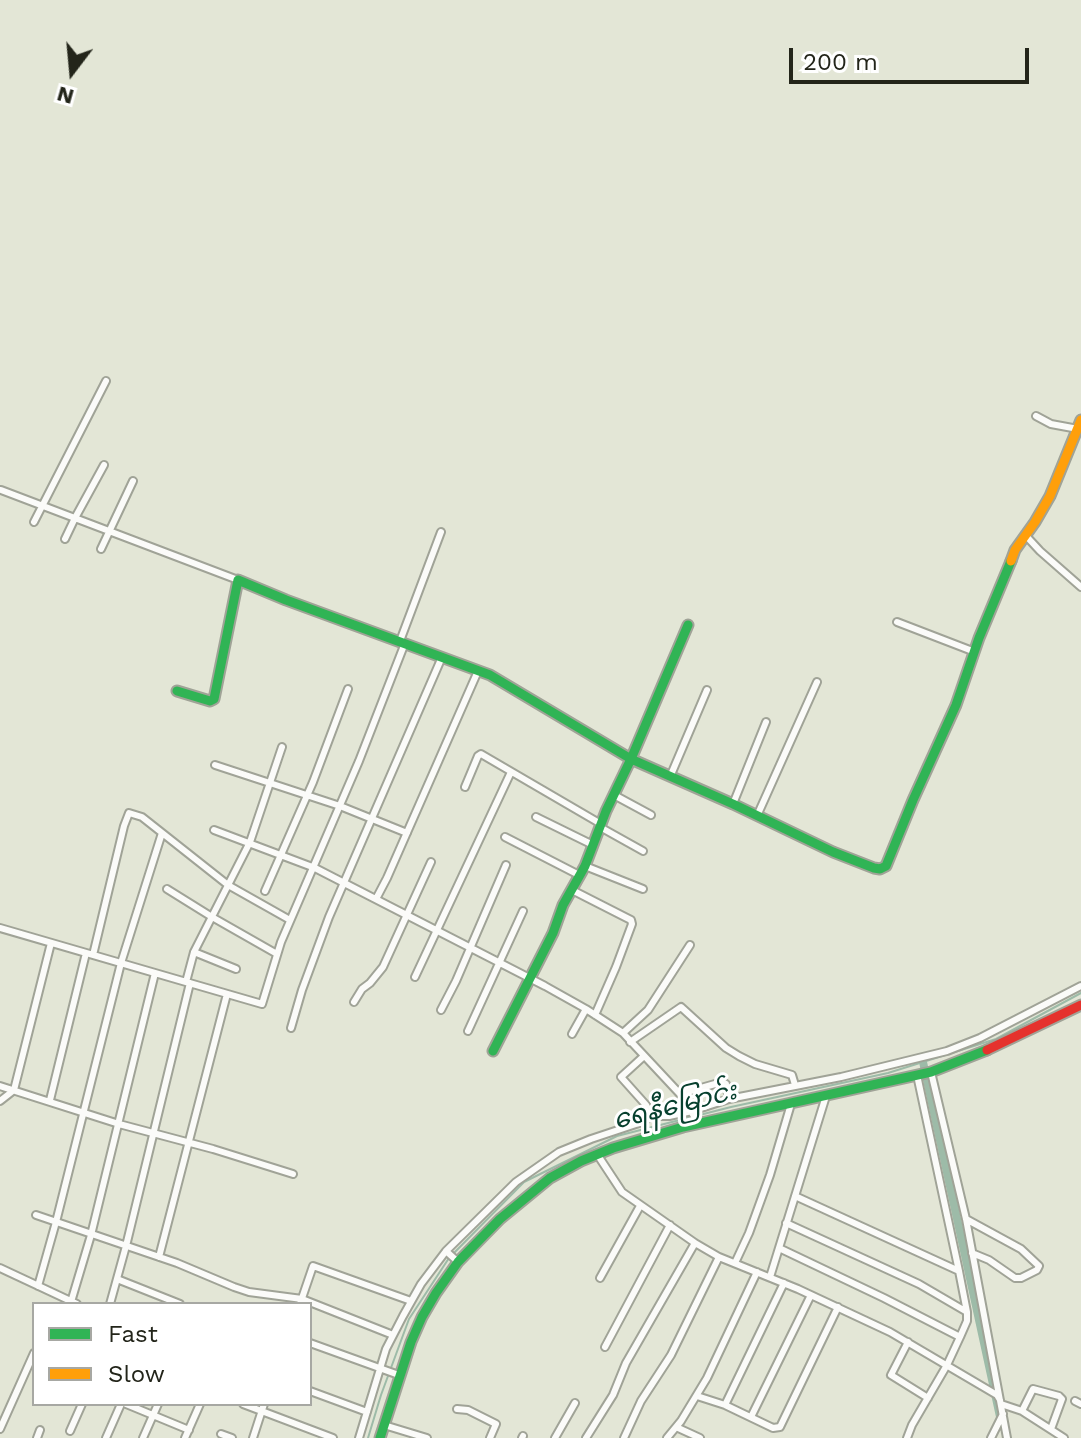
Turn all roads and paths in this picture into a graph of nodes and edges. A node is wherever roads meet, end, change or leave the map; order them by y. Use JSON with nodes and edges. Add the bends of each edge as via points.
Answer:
{"nodes":[{"id":1,"x":106,"y":381,"type":"dead end"},
{"id":2,"x":1036,"y":416,"type":"dead end"},
{"id":3,"x":1079,"y":424,"type":"edge"},
{"id":4,"x":104,"y":465,"type":"dead end"},
{"id":5,"x":133,"y":481,"type":"dead end"},
{"id":6,"x":1,"y":490,"type":"edge"},
{"id":7,"x":42,"y":505,"type":"junction"},
{"id":8,"x":75,"y":518,"type":"junction"},
{"id":9,"x":34,"y":522,"type":"dead end"},
{"id":10,"x":109,"y":531,"type":"junction"},
{"id":11,"x":441,"y":532,"type":"dead end"},
{"id":12,"x":1027,"y":536,"type":"junction"},
{"id":13,"x":65,"y":539,"type":"dead end"},
{"id":14,"x":101,"y":549,"type":"dead end"},
{"id":15,"x":238,"y":580,"type":"junction"},
{"id":16,"x":1081,"y":587,"type":"edge"},
{"id":17,"x":897,"y":622,"type":"dead end"},
{"id":18,"x":688,"y":625,"type":"dead end"},
{"id":19,"x":402,"y":642,"type":"junction"},
{"id":20,"x":975,"y":652,"type":"junction"},
{"id":21,"x":442,"y":657,"type":"junction"},
{"id":22,"x":478,"y":671,"type":"junction"},
{"id":23,"x":817,"y":682,"type":"dead end"},
{"id":24,"x":348,"y":689,"type":"dead end"},
{"id":25,"x":707,"y":690,"type":"dead end"},
{"id":26,"x":177,"y":691,"type":"dead end"},
{"id":27,"x":766,"y":722,"type":"dead end"},
{"id":28,"x":282,"y":747,"type":"dead end"},
{"id":29,"x":629,"y":762,"type":"junction"},
{"id":30,"x":215,"y":765,"type":"dead end"},
{"id":31,"x":511,"y":772,"type":"junction"},
{"id":32,"x":670,"y":777,"type":"junction"},
{"id":33,"x":271,"y":783,"type":"junction"},
{"id":34,"x":465,"y":787,"type":"dead end"},
{"id":35,"x":307,"y":794,"type":"junction"},
{"id":36,"x":614,"y":795,"type":"junction"},
{"id":37,"x":733,"y":804,"type":"junction"},
{"id":38,"x":340,"y":806,"type":"junction"},
{"id":39,"x":651,"y":815,"type":"dead end"},
{"id":40,"x":757,"y":816,"type":"junction"},
{"id":41,"x":536,"y":817,"type":"dead end"},
{"id":42,"x":373,"y":819,"type":"junction"},
{"id":43,"x":600,"y":826,"type":"junction"},
{"id":44,"x":214,"y":830,"type":"dead end"},
{"id":45,"x":162,"y":833,"type":"junction"},
{"id":46,"x":407,"y":833,"type":"junction"},
{"id":47,"x":505,"y":837,"type":"dead end"},
{"id":48,"x":250,"y":842,"type":"junction"},
{"id":49,"x":593,"y":845,"type":"junction"},
{"id":50,"x":643,"y":851,"type":"dead end"},
{"id":51,"x":281,"y":855,"type":"junction"},
{"id":52,"x":431,"y":862,"type":"dead end"},
{"id":53,"x":506,"y":865,"type":"dead end"},
{"id":54,"x":315,"y":868,"type":"junction"},
{"id":55,"x":582,"y":870,"type":"junction"},
{"id":56,"x":230,"y":883,"type":"junction"},
{"id":57,"x":345,"y":884,"type":"junction"},
{"id":58,"x":167,"y":889,"type":"dead end"},
{"id":59,"x":643,"y":889,"type":"dead end"},
{"id":60,"x":572,"y":890,"type":"junction"},
{"id":61,"x":265,"y":891,"type":"dead end"},
{"id":62,"x":376,"y":899,"type":"junction"},
{"id":63,"x":523,"y":911,"type":"dead end"},
{"id":64,"x":407,"y":915,"type":"junction"},
{"id":65,"x":212,"y":917,"type":"junction"},
{"id":66,"x":290,"y":920,"type":"junction"},
{"id":67,"x":0,"y":928,"type":"edge"},
{"id":68,"x":437,"y":930,"type":"junction"},
{"id":69,"x":51,"y":943,"type":"junction"},
{"id":70,"x":690,"y":945,"type":"dead end"},
{"id":71,"x":469,"y":947,"type":"junction"},
{"id":72,"x":194,"y":952,"type":"junction"},
{"id":73,"x":89,"y":954,"type":"junction"},
{"id":74,"x":277,"y":954,"type":"junction"},
{"id":75,"x":121,"y":963,"type":"junction"},
{"id":76,"x":500,"y":963,"type":"junction"},
{"id":77,"x":236,"y":969,"type":"dead end"},
{"id":78,"x":155,"y":973,"type":"junction"},
{"id":79,"x":415,"y":977,"type":"dead end"},
{"id":80,"x":531,"y":978,"type":"junction"},
{"id":81,"x":188,"y":982,"type":"junction"},
{"id":82,"x":1081,"y":986,"type":"edge"},
{"id":83,"x":227,"y":994,"type":"junction"},
{"id":84,"x":354,"y":1002,"type":"dead end"},
{"id":85,"x":1081,"y":1005,"type":"edge"},
{"id":86,"x":586,"y":1009,"type":"junction"},
{"id":87,"x":441,"y":1010,"type":"dead end"},
{"id":88,"x":595,"y":1015,"type":"junction"},
{"id":89,"x":291,"y":1028,"type":"dead end"},
{"id":90,"x":619,"y":1030,"type":"junction"},
{"id":91,"x":468,"y":1031,"type":"dead end"},
{"id":92,"x":572,"y":1034,"type":"dead end"},
{"id":93,"x":630,"y":1042,"type":"junction"},
{"id":94,"x":493,"y":1051,"type":"dead end"},
{"id":95,"x":644,"y":1056,"type":"junction"},
{"id":96,"x":931,"y":1072,"type":"junction"},
{"id":97,"x":917,"y":1075,"type":"junction"},
{"id":98,"x":795,"y":1085,"type":"junction"},
{"id":99,"x":0,"y":1086,"type":"edge"},
{"id":100,"x":14,"y":1090,"type":"junction"},
{"id":101,"x":680,"y":1094,"type":"junction"},
{"id":102,"x":826,"y":1096,"type":"junction"},
{"id":103,"x":729,"y":1099,"type":"junction"},
{"id":104,"x":50,"y":1100,"type":"junction"},
{"id":105,"x":0,"y":1101,"type":"edge"},
{"id":106,"x":791,"y":1104,"type":"junction"},
{"id":107,"x":84,"y":1113,"type":"junction"},
{"id":108,"x":652,"y":1116,"type":"junction"},
{"id":109,"x":695,"y":1117,"type":"junction"},
{"id":110,"x":119,"y":1124,"type":"junction"},
{"id":111,"x":154,"y":1133,"type":"junction"},
{"id":112,"x":189,"y":1142,"type":"junction"},
{"id":113,"x":597,"y":1154,"type":"junction"},
{"id":114,"x":293,"y":1174,"type":"dead end"},
{"id":115,"x":795,"y":1196,"type":"junction"},
{"id":116,"x":640,"y":1206,"type":"junction"},
{"id":117,"x":36,"y":1215,"type":"dead end"},
{"id":118,"x":966,"y":1219,"type":"junction"},
{"id":119,"x":56,"y":1222,"type":"junction"},
{"id":120,"x":786,"y":1223,"type":"junction"},
{"id":121,"x":670,"y":1225,"type":"junction"},
{"id":122,"x":91,"y":1235,"type":"junction"},
{"id":123,"x":695,"y":1243,"type":"junction"},
{"id":124,"x":126,"y":1246,"type":"junction"},
{"id":125,"x":779,"y":1248,"type":"junction"},
{"id":126,"x":447,"y":1252,"type":"junction"},
{"id":127,"x":972,"y":1253,"type":"junction"},
{"id":128,"x":159,"y":1257,"type":"junction"},
{"id":129,"x":719,"y":1257,"type":"junction"},
{"id":130,"x":458,"y":1261,"type":"junction"},
{"id":131,"x":735,"y":1263,"type":"junction"},
{"id":132,"x":0,"y":1268,"type":"edge"},
{"id":133,"x":959,"y":1271,"type":"junction"},
{"id":134,"x":757,"y":1272,"type":"junction"},
{"id":135,"x":770,"y":1277,"type":"junction"},
{"id":136,"x":600,"y":1278,"type":"dead end"},
{"id":137,"x":117,"y":1279,"type":"junction"},
{"id":138,"x":784,"y":1283,"type":"junction"},
{"id":139,"x":38,"y":1286,"type":"junction"},
{"id":140,"x":811,"y":1295,"type":"junction"},
{"id":141,"x":58,"y":1300,"type":"edge"},
{"id":142,"x":411,"y":1301,"type":"junction"},
{"id":143,"x":74,"y":1302,"type":"edge"},
{"id":144,"x":111,"y":1302,"type":"edge"},
{"id":145,"x":175,"y":1302,"type":"edge"},
{"id":146,"x":301,"y":1302,"type":"edge"},
{"id":147,"x":312,"y":1306,"type":"edge"},
{"id":148,"x":838,"y":1307,"type":"junction"},
{"id":149,"x":967,"y":1312,"type":"junction"},
{"id":150,"x":393,"y":1335,"type":"junction"},
{"id":151,"x":960,"y":1337,"type":"junction"},
{"id":152,"x":908,"y":1342,"type":"junction"},
{"id":153,"x":312,"y":1344,"type":"edge"},
{"id":154,"x":605,"y":1347,"type":"dead end"},
{"id":155,"x":32,"y":1360,"type":"edge"},
{"id":156,"x":947,"y":1365,"type":"junction"},
{"id":157,"x":381,"y":1370,"type":"junction"},
{"id":158,"x":397,"y":1375,"type":"junction"},
{"id":159,"x":312,"y":1392,"type":"edge"},
{"id":160,"x":697,"y":1396,"type":"junction"},
{"id":161,"x":928,"y":1398,"type":"junction"},
{"id":162,"x":999,"y":1400,"type":"junction"},
{"id":163,"x":575,"y":1403,"type":"dead end"},
{"id":164,"x":725,"y":1405,"type":"junction"},
{"id":165,"x":81,"y":1406,"type":"edge"},
{"id":166,"x":122,"y":1406,"type":"edge"},
{"id":167,"x":128,"y":1406,"type":"edge"},
{"id":168,"x":157,"y":1406,"type":"edge"},
{"id":169,"x":199,"y":1406,"type":"edge"},
{"id":170,"x":263,"y":1408,"type":"edge"},
{"id":171,"x":457,"y":1409,"type":"dead end"},
{"id":172,"x":1022,"y":1411,"type":"junction"},
{"id":173,"x":367,"y":1412,"type":"junction"},
{"id":174,"x":386,"y":1415,"type":"junction"},
{"id":175,"x":153,"y":1416,"type":"junction"},
{"id":176,"x":1002,"y":1416,"type":"junction"},
{"id":177,"x":751,"y":1417,"type":"junction"},
{"id":178,"x":676,"y":1427,"type":"junction"},
{"id":179,"x":0,"y":1429,"type":"edge"},
{"id":180,"x":1051,"y":1429,"type":"junction"},
{"id":181,"x":40,"y":1430,"type":"dead end"},
{"id":182,"x":189,"y":1430,"type":"junction"},
{"id":183,"x":70,"y":1431,"type":"dead end"},
{"id":184,"x":221,"y":1434,"type":"dead end"},
{"id":185,"x":402,"y":1434,"type":"edge"},
{"id":186,"x":911,"y":1437,"type":"edge"},
{"id":187,"x":1062,"y":1437,"type":"edge"},
{"id":188,"x":37,"y":1438,"type":"edge"},
{"id":189,"x":106,"y":1438,"type":"edge"},
{"id":190,"x":143,"y":1438,"type":"edge"},
{"id":191,"x":185,"y":1438,"type":"edge"},
{"id":192,"x":232,"y":1438,"type":"edge"},
{"id":193,"x":253,"y":1438,"type":"edge"},
{"id":194,"x":333,"y":1438,"type":"edge"},
{"id":195,"x":359,"y":1438,"type":"edge"},
{"id":196,"x":380,"y":1438,"type":"edge"},
{"id":197,"x":427,"y":1438,"type":"edge"},
{"id":198,"x":490,"y":1438,"type":"edge"},
{"id":199,"x":555,"y":1438,"type":"edge"},
{"id":200,"x":586,"y":1438,"type":"edge"},
{"id":201,"x":624,"y":1438,"type":"edge"},
{"id":202,"x":667,"y":1438,"type":"edge"},
{"id":203,"x":700,"y":1438,"type":"edge"},
{"id":204,"x":991,"y":1438,"type":"edge"},
{"id":205,"x":1007,"y":1438,"type":"edge"}],
"edges":[{"from":1,"to":7,"type":"street"},
{"from":2,"to":3,"type":"street","via":[[1060,426]]},
{"from":3,"to":12,"type":"street","via":[[1050,496]]},
{"from":4,"to":8,"type":"street"},
{"from":5,"to":10,"type":"street"},
{"from":6,"to":7,"type":"street"},
{"from":7,"to":8,"type":"street"},
{"from":7,"to":9,"type":"street"},
{"from":8,"to":10,"type":"street"},
{"from":8,"to":13,"type":"street"},
{"from":10,"to":14,"type":"street"},
{"from":10,"to":15,"type":"street"},
{"from":11,"to":19,"type":"street"},
{"from":12,"to":16,"type":"street"},
{"from":12,"to":20,"type":"street","via":[[1015,550]]},
{"from":15,"to":19,"type":"street"},
{"from":15,"to":26,"type":"street","via":[[214,699]]},
{"from":17,"to":20,"type":"street"},
{"from":18,"to":29,"type":"street"},
{"from":19,"to":21,"type":"street"},
{"from":19,"to":38,"type":"street"},
{"from":20,"to":40,"type":"street","via":[[886,866],[874,868]]},
{"from":21,"to":22,"type":"street"},
{"from":21,"to":42,"type":"street"},
{"from":22,"to":29,"type":"street","via":[[542,704]]},
{"from":22,"to":46,"type":"street"},
{"from":23,"to":40,"type":"street"},
{"from":24,"to":35,"type":"street"},
{"from":25,"to":32,"type":"street"},
{"from":27,"to":37,"type":"street"},
{"from":28,"to":33,"type":"street"},
{"from":29,"to":32,"type":"street"},
{"from":29,"to":36,"type":"street"},
{"from":30,"to":33,"type":"street"},
{"from":31,"to":34,"type":"street","via":[[479,754]]},
{"from":31,"to":43,"type":"street"},
{"from":31,"to":68,"type":"street"},
{"from":32,"to":37,"type":"street"},
{"from":33,"to":35,"type":"street"},
{"from":33,"to":48,"type":"street"},
{"from":35,"to":38,"type":"street"},
{"from":35,"to":51,"type":"street"},
{"from":36,"to":39,"type":"street"},
{"from":36,"to":43,"type":"street"},
{"from":37,"to":40,"type":"street"},
{"from":38,"to":42,"type":"street"},
{"from":38,"to":54,"type":"street"},
{"from":41,"to":49,"type":"street"},
{"from":42,"to":46,"type":"street"},
{"from":42,"to":57,"type":"street"},
{"from":43,"to":49,"type":"street"},
{"from":43,"to":50,"type":"street"},
{"from":44,"to":48,"type":"street"},
{"from":45,"to":56,"type":"street"},
{"from":45,"to":73,"type":"street","via":[[142,817],[127,815]]},
{"from":45,"to":75,"type":"street"},
{"from":46,"to":62,"type":"street"},
{"from":47,"to":55,"type":"street"},
{"from":48,"to":51,"type":"street"},
{"from":48,"to":56,"type":"street"},
{"from":49,"to":55,"type":"street"},
{"from":51,"to":54,"type":"street"},
{"from":51,"to":61,"type":"street"},
{"from":52,"to":64,"type":"street"},
{"from":53,"to":71,"type":"street"},
{"from":54,"to":57,"type":"street"},
{"from":54,"to":66,"type":"street"},
{"from":55,"to":59,"type":"street"},
{"from":55,"to":60,"type":"street"},
{"from":56,"to":65,"type":"street"},
{"from":56,"to":66,"type":"street"},
{"from":57,"to":62,"type":"street"},
{"from":57,"to":89,"type":"street","via":[[316,949]]},
{"from":58,"to":65,"type":"street"},
{"from":60,"to":80,"type":"street"},
{"from":60,"to":88,"type":"street","via":[[632,924]]},
{"from":62,"to":64,"type":"street"},
{"from":63,"to":76,"type":"street"},
{"from":64,"to":68,"type":"street"},
{"from":64,"to":84,"type":"street","via":[[383,967]]},
{"from":65,"to":72,"type":"street"},
{"from":65,"to":74,"type":"street"},
{"from":66,"to":74,"type":"street"},
{"from":67,"to":69,"type":"street"},
{"from":68,"to":71,"type":"street"},
{"from":68,"to":79,"type":"street"},
{"from":69,"to":73,"type":"street"},
{"from":69,"to":100,"type":"street"},
{"from":70,"to":90,"type":"street","via":[[648,1010]]},
{"from":71,"to":76,"type":"street"},
{"from":71,"to":87,"type":"street"},
{"from":72,"to":77,"type":"street"},
{"from":72,"to":81,"type":"street"},
{"from":73,"to":75,"type":"street"},
{"from":73,"to":104,"type":"street"},
{"from":74,"to":83,"type":"street","via":[[262,1004]]},
{"from":75,"to":78,"type":"street"},
{"from":75,"to":107,"type":"street"},
{"from":76,"to":80,"type":"street"},
{"from":76,"to":91,"type":"street"},
{"from":78,"to":81,"type":"street"},
{"from":78,"to":110,"type":"street"},
{"from":80,"to":86,"type":"street"},
{"from":80,"to":94,"type":"street"},
{"from":81,"to":83,"type":"street"},
{"from":81,"to":111,"type":"street"},
{"from":82,"to":98,"type":"street","via":[[947,1051]]},
{"from":83,"to":112,"type":"street"},
{"from":85,"to":96,"type":"street"},
{"from":86,"to":88,"type":"street"},
{"from":86,"to":92,"type":"street"},
{"from":88,"to":90,"type":"street"},
{"from":90,"to":93,"type":"street"},
{"from":93,"to":95,"type":"street"},
{"from":93,"to":98,"type":"street","via":[[681,1007],[726,1048],[792,1075]]},
{"from":95,"to":101,"type":"street"},
{"from":95,"to":108,"type":"street","via":[[621,1077]]},
{"from":96,"to":97,"type":"street"},
{"from":96,"to":118,"type":"street"},
{"from":97,"to":102,"type":"street"},
{"from":97,"to":133,"type":"street"},
{"from":98,"to":103,"type":"street"},
{"from":99,"to":100,"type":"street"},
{"from":100,"to":104,"type":"street"},
{"from":100,"to":105,"type":"street"},
{"from":101,"to":103,"type":"street","via":[[722,1082]]},
{"from":101,"to":109,"type":"street"},
{"from":102,"to":106,"type":"street"},
{"from":102,"to":115,"type":"street"},
{"from":103,"to":109,"type":"street"},
{"from":104,"to":107,"type":"street"},
{"from":106,"to":109,"type":"street"},
{"from":106,"to":131,"type":"street"},
{"from":107,"to":110,"type":"street"},
{"from":107,"to":119,"type":"street"},
{"from":108,"to":109,"type":"street"},
{"from":108,"to":126,"type":"street","via":[[559,1152],[516,1182]]},
{"from":109,"to":113,"type":"street"},
{"from":110,"to":111,"type":"street"},
{"from":110,"to":122,"type":"street"},
{"from":111,"to":112,"type":"street"},
{"from":111,"to":124,"type":"street"},
{"from":112,"to":114,"type":"street"},
{"from":112,"to":128,"type":"street"},
{"from":113,"to":116,"type":"street","via":[[622,1192]]},
{"from":113,"to":130,"type":"street","via":[[528,1194]]},
{"from":115,"to":120,"type":"street"},
{"from":115,"to":133,"type":"street"},
{"from":116,"to":121,"type":"street"},
{"from":116,"to":136,"type":"street"},
{"from":117,"to":119,"type":"street"},
{"from":118,"to":127,"type":"street"},
{"from":118,"to":127,"type":"street","via":[[1021,1249],[1039,1266],[1015,1278]]},
{"from":119,"to":122,"type":"street"},
{"from":119,"to":139,"type":"street"},
{"from":120,"to":125,"type":"street"},
{"from":120,"to":149,"type":"street"},
{"from":121,"to":123,"type":"street"},
{"from":121,"to":154,"type":"street"},
{"from":122,"to":124,"type":"street"},
{"from":122,"to":143,"type":"street"},
{"from":123,"to":129,"type":"street"},
{"from":123,"to":200,"type":"street"},
{"from":124,"to":128,"type":"street"},
{"from":124,"to":137,"type":"street"},
{"from":125,"to":135,"type":"street"},
{"from":125,"to":151,"type":"street"},
{"from":126,"to":130,"type":"street"},
{"from":126,"to":142,"type":"street"},
{"from":127,"to":162,"type":"street"},
{"from":128,"to":146,"type":"street","via":[[249,1292]]},
{"from":129,"to":131,"type":"street"},
{"from":129,"to":201,"type":"street"},
{"from":130,"to":158,"type":"street","via":[[422,1317]]},
{"from":131,"to":134,"type":"street"},
{"from":132,"to":139,"type":"street"},
{"from":133,"to":149,"type":"street"},
{"from":134,"to":135,"type":"street"},
{"from":134,"to":160,"type":"street"},
{"from":135,"to":138,"type":"street"},
{"from":137,"to":144,"type":"street"},
{"from":137,"to":145,"type":"street"},
{"from":138,"to":140,"type":"street"},
{"from":138,"to":164,"type":"street"},
{"from":139,"to":141,"type":"street"},
{"from":140,"to":148,"type":"street"},
{"from":140,"to":177,"type":"street"},
{"from":142,"to":146,"type":"street","via":[[313,1266]]},
{"from":142,"to":150,"type":"street"},
{"from":147,"to":150,"type":"street"},
{"from":148,"to":152,"type":"street"},
{"from":148,"to":177,"type":"street","via":[[782,1425],[773,1428]]},
{"from":149,"to":151,"type":"street"},
{"from":150,"to":157,"type":"street"},
{"from":151,"to":156,"type":"street"},
{"from":152,"to":156,"type":"street"},
{"from":152,"to":161,"type":"street","via":[[891,1375]]},
{"from":153,"to":157,"type":"street"},
{"from":155,"to":179,"type":"street"},
{"from":156,"to":161,"type":"street"},
{"from":156,"to":162,"type":"street"},
{"from":157,"to":158,"type":"street"},
{"from":157,"to":173,"type":"street"},
{"from":158,"to":174,"type":"street"},
{"from":159,"to":173,"type":"street"},
{"from":160,"to":164,"type":"street"},
{"from":160,"to":178,"type":"street"},
{"from":161,"to":186,"type":"street"},
{"from":162,"to":172,"type":"street"},
{"from":162,"to":176,"type":"street"},
{"from":163,"to":199,"type":"street"},
{"from":164,"to":177,"type":"street"},
{"from":165,"to":183,"type":"street"},
{"from":166,"to":189,"type":"street"},
{"from":167,"to":175,"type":"street"},
{"from":168,"to":175,"type":"street"},
{"from":169,"to":182,"type":"street"},
{"from":170,"to":193,"type":"street"},
{"from":170,"to":194,"type":"street"},
{"from":171,"to":198,"type":"street","via":[[496,1424]]},
{"from":172,"to":180,"type":"street"},
{"from":172,"to":180,"type":"street","via":[[1033,1389],[1059,1396]]},
{"from":173,"to":195,"type":"street"},
{"from":174,"to":185,"type":"street"},
{"from":174,"to":196,"type":"street"},
{"from":175,"to":182,"type":"street"},
{"from":175,"to":190,"type":"street"},
{"from":176,"to":204,"type":"street"},
{"from":176,"to":205,"type":"street"},
{"from":178,"to":202,"type":"street"},
{"from":178,"to":203,"type":"street"},
{"from":180,"to":187,"type":"street"},
{"from":181,"to":188,"type":"street"},
{"from":182,"to":191,"type":"street"},
{"from":184,"to":192,"type":"street"},
{"from":185,"to":197,"type":"street"}]}
